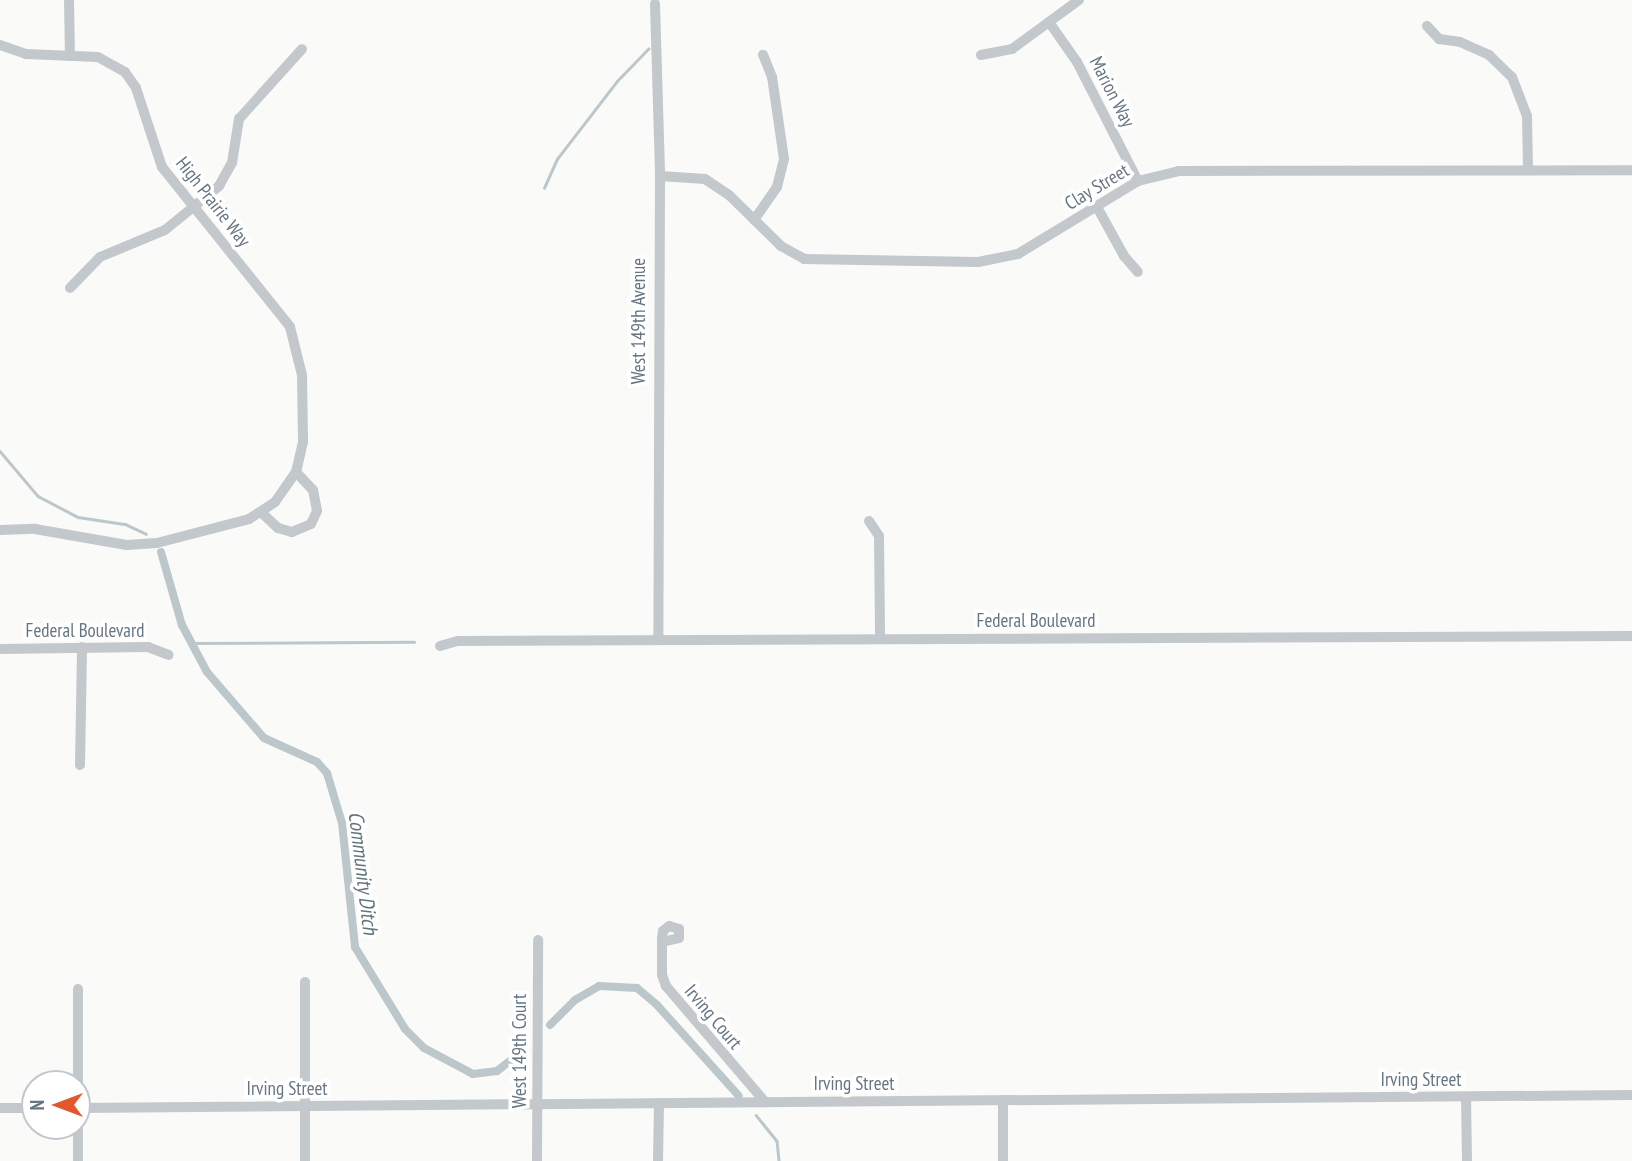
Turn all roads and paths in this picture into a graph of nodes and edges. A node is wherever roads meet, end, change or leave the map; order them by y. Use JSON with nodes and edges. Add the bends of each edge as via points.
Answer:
{"nodes":[{"id":1,"x":69,"y":0,"type":"edge"},
{"id":2,"x":1079,"y":0,"type":"edge"},
{"id":3,"x":655,"y":4,"type":"dead end"},
{"id":4,"x":1049,"y":22,"type":"junction"},
{"id":5,"x":1427,"y":26,"type":"dead end"},
{"id":6,"x":0,"y":45,"type":"edge"},
{"id":7,"x":302,"y":49,"type":"dead end"},
{"id":8,"x":763,"y":55,"type":"dead end"},
{"id":9,"x":981,"y":55,"type":"dead end"},
{"id":10,"x":69,"y":56,"type":"junction"},
{"id":11,"x":1528,"y":170,"type":"junction"},
{"id":12,"x":1632,"y":170,"type":"edge"},
{"id":13,"x":660,"y":176,"type":"junction"},
{"id":14,"x":1139,"y":181,"type":"junction"},
{"id":15,"x":193,"y":207,"type":"junction"},
{"id":16,"x":1097,"y":207,"type":"junction"},
{"id":17,"x":754,"y":220,"type":"junction"},
{"id":18,"x":1138,"y":272,"type":"dead end"},
{"id":19,"x":70,"y":288,"type":"dead end"},
{"id":20,"x":296,"y":472,"type":"junction"},
{"id":21,"x":261,"y":512,"type":"junction"},
{"id":22,"x":869,"y":521,"type":"dead end"},
{"id":23,"x":0,"y":530,"type":"edge"},
{"id":24,"x":1632,"y":636,"type":"edge"},
{"id":25,"x":880,"y":639,"type":"junction"},
{"id":26,"x":658,"y":640,"type":"junction"},
{"id":27,"x":440,"y":646,"type":"dead end"},
{"id":28,"x":82,"y":647,"type":"junction"},
{"id":29,"x":0,"y":649,"type":"edge"},
{"id":30,"x":169,"y":655,"type":"dead end"},
{"id":31,"x":80,"y":765,"type":"dead end"},
{"id":32,"x":538,"y":940,"type":"dead end"},
{"id":33,"x":662,"y":942,"type":"dead end"},
{"id":34,"x":305,"y":982,"type":"dead end"},
{"id":35,"x":78,"y":989,"type":"dead end"},
{"id":36,"x":77,"y":1070,"type":"edge"},
{"id":37,"x":1632,"y":1095,"type":"edge"},
{"id":38,"x":1466,"y":1097,"type":"junction"},
{"id":39,"x":1003,"y":1100,"type":"junction"},
{"id":40,"x":765,"y":1102,"type":"junction"},
{"id":41,"x":659,"y":1103,"type":"junction"},
{"id":42,"x":538,"y":1104,"type":"junction"},
{"id":43,"x":305,"y":1106,"type":"junction"},
{"id":44,"x":0,"y":1108,"type":"edge"},
{"id":45,"x":21,"y":1108,"type":"edge"},
{"id":46,"x":91,"y":1108,"type":"edge"},
{"id":47,"x":78,"y":1140,"type":"edge"},
{"id":48,"x":78,"y":1161,"type":"edge"},
{"id":49,"x":305,"y":1161,"type":"edge"},
{"id":50,"x":537,"y":1161,"type":"edge"},
{"id":51,"x":658,"y":1161,"type":"edge"},
{"id":52,"x":1003,"y":1161,"type":"edge"},
{"id":53,"x":1467,"y":1161,"type":"edge"}],
"edges":[{"from":1,"to":10,"type":"street"},
{"from":2,"to":4,"type":"street"},
{"from":3,"to":13,"type":"street","name":"West 149th Avenue"},
{"from":4,"to":9,"type":"street","via":[[1012,49]]},
{"from":4,"to":14,"type":"street","name":"Marion Way","via":[[1077,62]]},
{"from":5,"to":11,"type":"street","via":[[1439,39],[1460,41],[1489,54],[1512,77],[1527,116]]},
{"from":6,"to":10,"type":"street","name":"High Prairie Way","via":[[26,54]]},
{"from":7,"to":15,"type":"street","via":[[245,110],[236,128],[226,176]]},
{"from":8,"to":17,"type":"street","via":[[772,77],[784,159],[777,187]]},
{"from":10,"to":15,"type":"street","name":"High Prairie Way","via":[[98,57],[125,72],[136,88],[162,167]]},
{"from":11,"to":12,"type":"street","name":"Clay Street"},
{"from":11,"to":14,"type":"street","name":"Clay Street","via":[[1179,171]]},
{"from":13,"to":17,"type":"street","name":"Clay Street","via":[[705,179]]},
{"from":13,"to":26,"type":"street","name":"West 149th Avenue"},
{"from":14,"to":16,"type":"street","name":"Clay Street"},
{"from":15,"to":19,"type":"street","via":[[155,236],[109,251]]},
{"from":15,"to":20,"type":"street","name":"High Prairie Way","via":[[282,314],[296,341],[303,442]]},
{"from":16,"to":17,"type":"street","name":"Clay Street","via":[[1018,254],[978,262],[813,261],[787,251]]},
{"from":16,"to":18,"type":"street","via":[[1124,257]]},
{"from":20,"to":21,"type":"street","name":"High Prairie Way","via":[[283,493]]},
{"from":20,"to":21,"type":"street","via":[[316,496],[317,511],[311,524],[300,531],[285,531]]},
{"from":21,"to":23,"type":"street","name":"High Prairie Way","via":[[237,523],[142,545],[35,529]]},
{"from":22,"to":25,"type":"street","via":[[880,536]]},
{"from":24,"to":25,"type":"street","name":"Federal Boulevard"},
{"from":25,"to":26,"type":"street","name":"Federal Boulevard"},
{"from":26,"to":27,"type":"street","name":"Federal Boulevard","via":[[458,641]]},
{"from":28,"to":29,"type":"street","name":"Federal Boulevard"},
{"from":28,"to":30,"type":"street","name":"Federal Boulevard","via":[[148,647]]},
{"from":28,"to":31,"type":"street"},
{"from":32,"to":42,"type":"street","name":"West 149th Court"},
{"from":33,"to":40,"type":"street","name":"Irving Court","via":[[666,986]]},
{"from":34,"to":43,"type":"street"},
{"from":35,"to":36,"type":"street"},
{"from":37,"to":38,"type":"street","name":"Irving Street"},
{"from":38,"to":39,"type":"street","name":"Irving Street"},
{"from":38,"to":53,"type":"street"},
{"from":39,"to":40,"type":"street","name":"Irving Street"},
{"from":39,"to":52,"type":"street"},
{"from":40,"to":41,"type":"street","name":"Irving Street"},
{"from":41,"to":42,"type":"street","name":"Irving Street"},
{"from":41,"to":51,"type":"street"},
{"from":42,"to":43,"type":"street","name":"Irving Street"},
{"from":42,"to":50,"type":"street","name":"West 149th Court"},
{"from":43,"to":46,"type":"street","name":"Irving Street"},
{"from":43,"to":49,"type":"street"},
{"from":44,"to":45,"type":"street"},
{"from":47,"to":48,"type":"street"}]}
